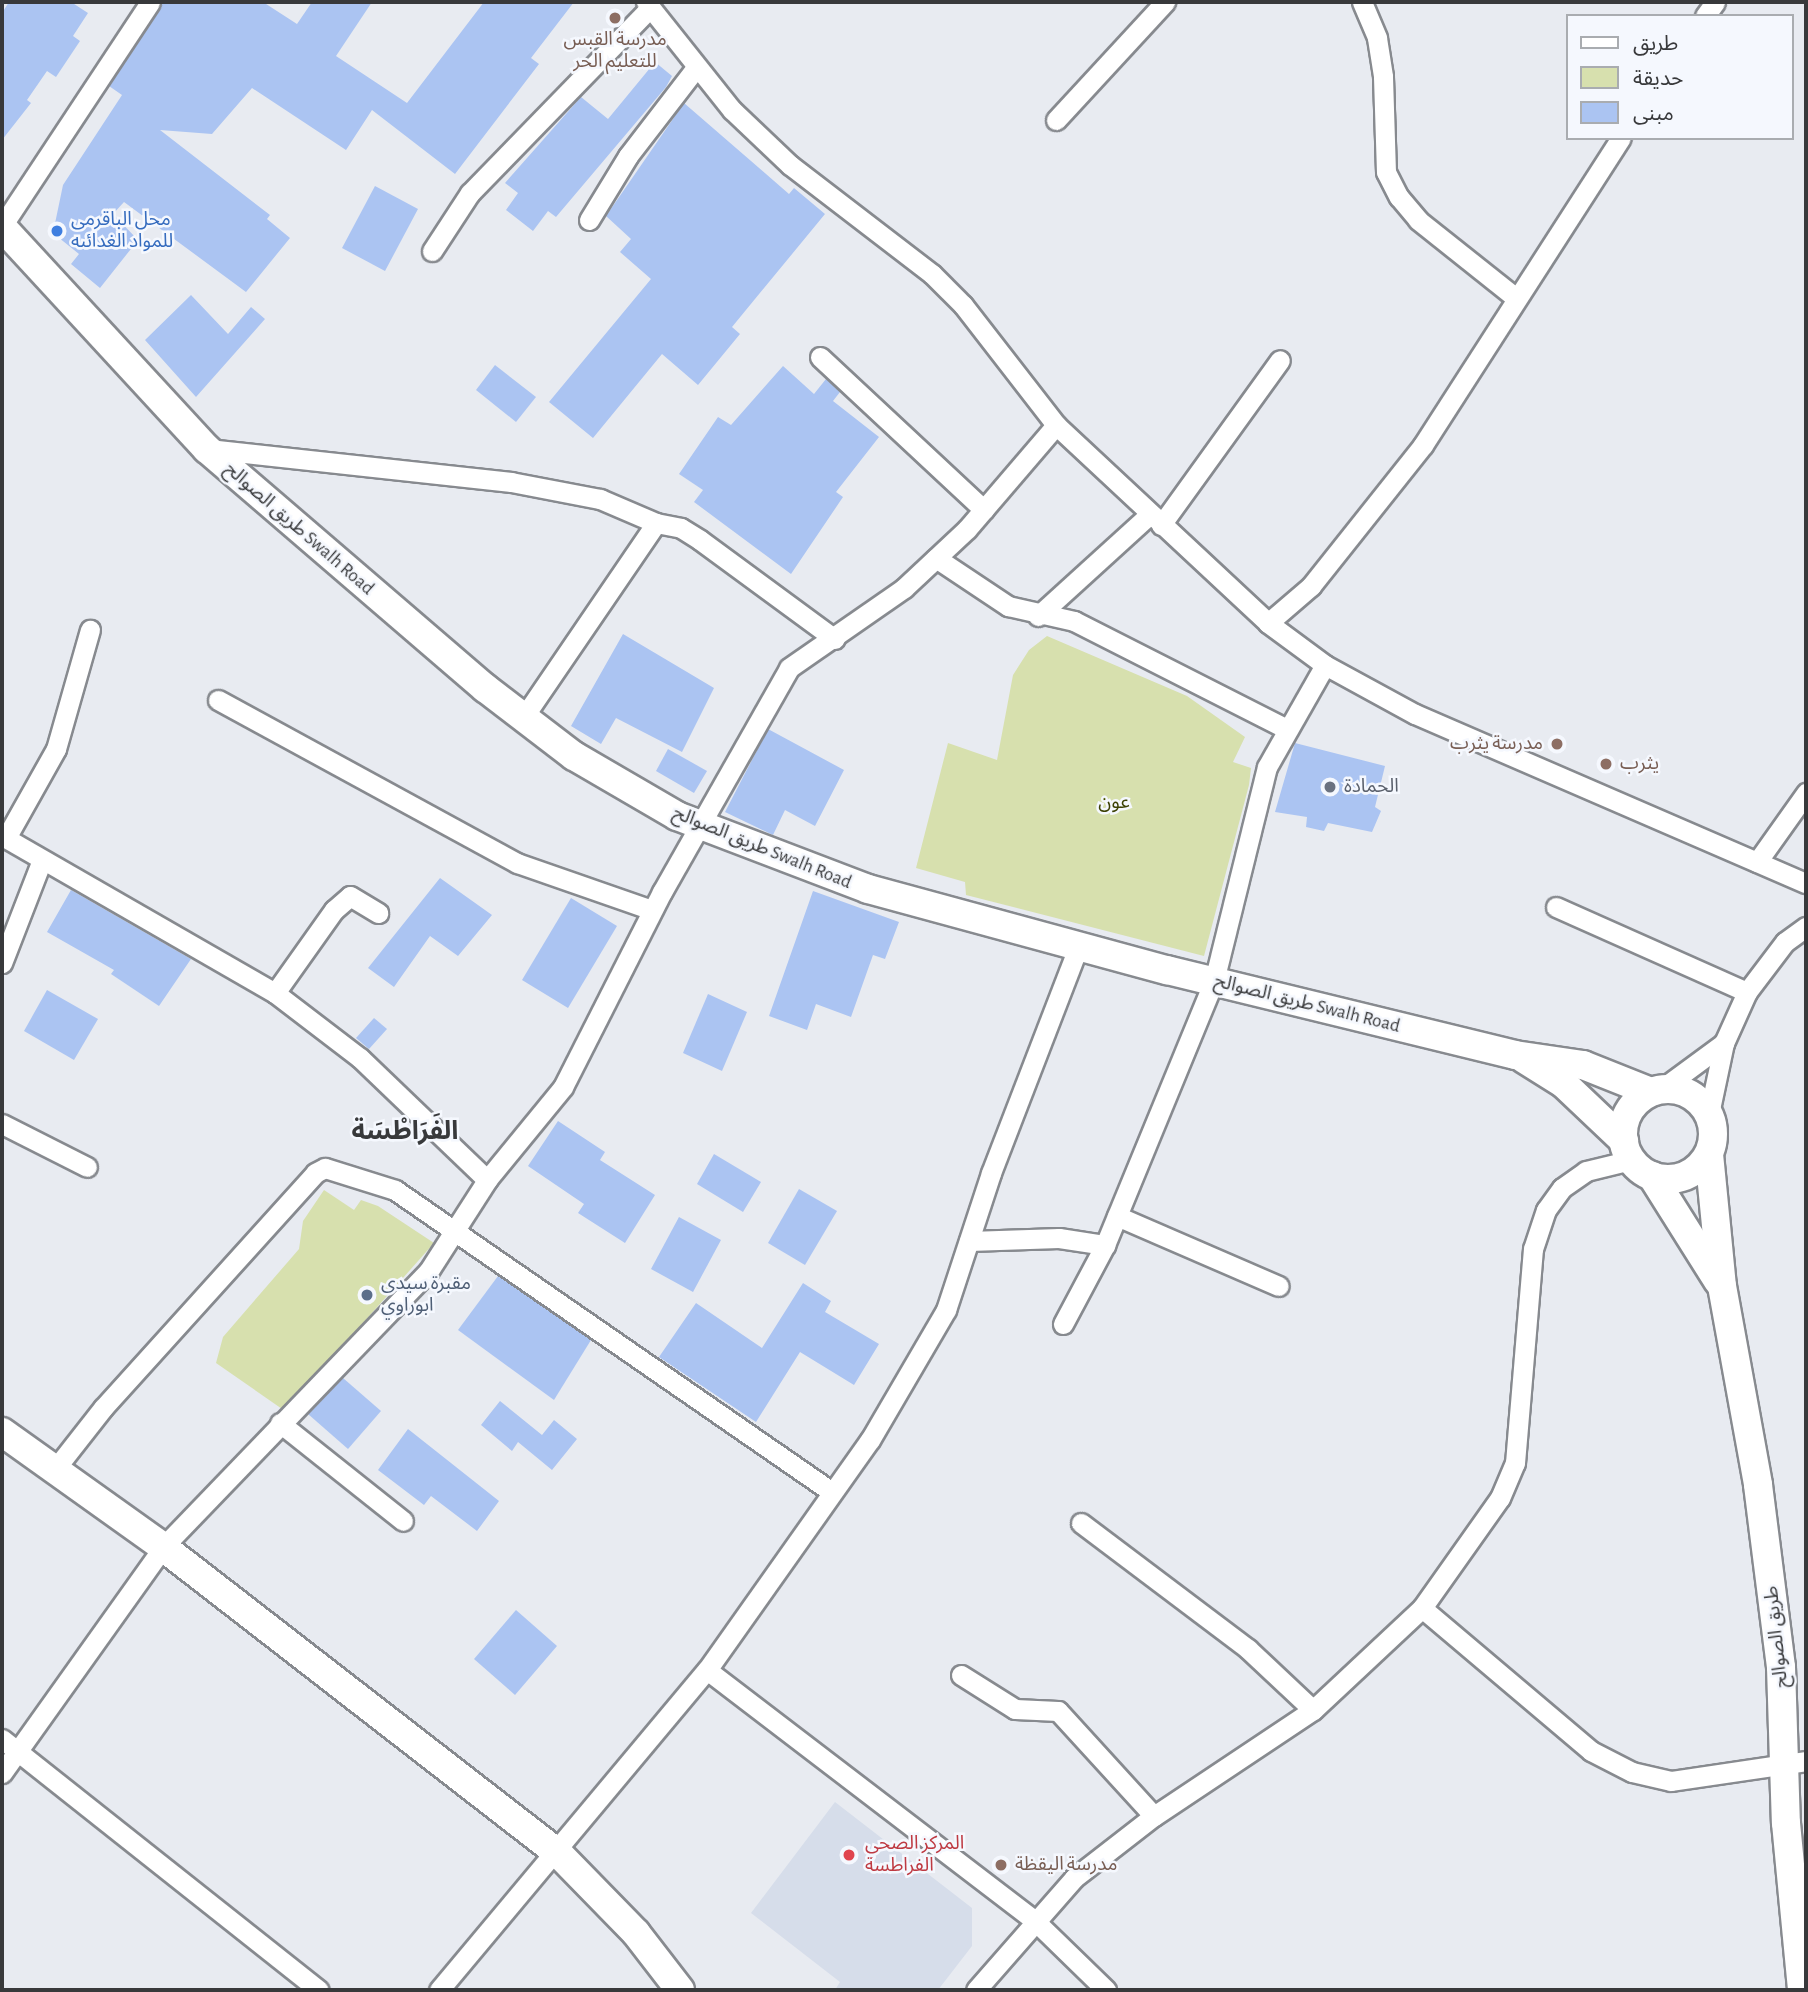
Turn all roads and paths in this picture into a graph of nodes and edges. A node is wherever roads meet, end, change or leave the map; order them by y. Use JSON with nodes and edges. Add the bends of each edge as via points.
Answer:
{"nodes":[{"id":1,"x":150,"y":2,"type":"edge"},
{"id":2,"x":1165,"y":2,"type":"edge"},
{"id":3,"x":1362,"y":2,"type":"edge"},
{"id":4,"x":648,"y":5,"type":"edge"},
{"id":5,"x":695,"y":69,"type":"junction"},
{"id":6,"x":1056,"y":121,"type":"dead end"},
{"id":7,"x":1619,"y":140,"type":"edge"},
{"id":8,"x":589,"y":220,"type":"dead end"},
{"id":9,"x":2,"y":226,"type":"edge"},
{"id":10,"x":432,"y":251,"type":"dead end"},
{"id":11,"x":1516,"y":298,"type":"junction"},
{"id":12,"x":820,"y":357,"type":"dead end"},
{"id":13,"x":1280,"y":360,"type":"dead end"},
{"id":14,"x":1056,"y":425,"type":"junction"},
{"id":15,"x":207,"y":449,"type":"junction"},
{"id":16,"x":984,"y":510,"type":"junction"},
{"id":17,"x":1155,"y":519,"type":"junction"},
{"id":18,"x":656,"y":523,"type":"junction"},
{"id":19,"x":936,"y":558,"type":"junction"},
{"id":20,"x":1038,"y":616,"type":"junction"},
{"id":21,"x":1268,"y":624,"type":"junction"},
{"id":22,"x":90,"y":630,"type":"dead end"},
{"id":23,"x":835,"y":639,"type":"junction"},
{"id":24,"x":1325,"y":665,"type":"junction"},
{"id":25,"x":218,"y":700,"type":"dead end"},
{"id":26,"x":523,"y":718,"type":"junction"},
{"id":27,"x":1285,"y":728,"type":"junction"},
{"id":28,"x":1806,"y":793,"type":"edge"},
{"id":29,"x":698,"y":827,"type":"junction"},
{"id":30,"x":4,"y":837,"type":"edge"},
{"id":31,"x":42,"y":860,"type":"junction"},
{"id":32,"x":1756,"y":862,"type":"junction"},
{"id":33,"x":1806,"y":883,"type":"edge"},
{"id":34,"x":1556,"y":907,"type":"dead end"},
{"id":35,"x":652,"y":910,"type":"junction"},
{"id":36,"x":378,"y":913,"type":"dead end"},
{"id":37,"x":1806,"y":927,"type":"edge"},
{"id":38,"x":1078,"y":948,"type":"junction"},
{"id":39,"x":2,"y":963,"type":"edge"},
{"id":40,"x":1214,"y":981,"type":"junction"},
{"id":41,"x":1747,"y":992,"type":"junction"},
{"id":42,"x":275,"y":993,"type":"junction"},
{"id":43,"x":1724,"y":1043,"type":"junction"},
{"id":44,"x":1515,"y":1055,"type":"junction"},
{"id":45,"x":1657,"y":1090,"type":"junction"},
{"id":46,"x":1709,"y":1114,"type":"junction"},
{"id":47,"x":2,"y":1124,"type":"edge"},
{"id":48,"x":1709,"y":1154,"type":"junction"},
{"id":49,"x":1636,"y":1159,"type":"junction"},
{"id":50,"x":87,"y":1167,"type":"dead end"},
{"id":51,"x":487,"y":1180,"type":"junction"},
{"id":52,"x":1117,"y":1216,"type":"junction"},
{"id":53,"x":454,"y":1234,"type":"junction"},
{"id":54,"x":969,"y":1241,"type":"junction"},
{"id":55,"x":1105,"y":1245,"type":"junction"},
{"id":56,"x":1279,"y":1286,"type":"dead end"},
{"id":57,"x":1722,"y":1286,"type":"junction"},
{"id":58,"x":1063,"y":1324,"type":"dead end"},
{"id":59,"x":280,"y":1423,"type":"junction"},
{"id":60,"x":2,"y":1432,"type":"edge"},
{"id":61,"x":55,"y":1468,"type":"junction"},
{"id":62,"x":832,"y":1492,"type":"junction"},
{"id":63,"x":403,"y":1521,"type":"dead end"},
{"id":64,"x":1081,"y":1523,"type":"dead end"},
{"id":65,"x":163,"y":1547,"type":"junction"},
{"id":66,"x":1422,"y":1608,"type":"junction"},
{"id":67,"x":707,"y":1670,"type":"junction"},
{"id":68,"x":961,"y":1675,"type":"dead end"},
{"id":69,"x":1313,"y":1710,"type":"junction"},
{"id":70,"x":10,"y":1745,"type":"edge"},
{"id":71,"x":1796,"y":1763,"type":"edge"},
{"id":72,"x":2,"y":1773,"type":"edge"},
{"id":73,"x":1154,"y":1816,"type":"junction"},
{"id":74,"x":559,"y":1853,"type":"junction"},
{"id":75,"x":1033,"y":1919,"type":"junction"},
{"id":76,"x":319,"y":1990,"type":"edge"},
{"id":77,"x":439,"y":1990,"type":"edge"},
{"id":78,"x":680,"y":1990,"type":"edge"},
{"id":79,"x":976,"y":1990,"type":"edge"},
{"id":80,"x":1106,"y":1990,"type":"edge"},
{"id":81,"x":1802,"y":1990,"type":"edge"}],
"edges":[{"from":1,"to":9,"type":"street"},
{"from":2,"to":6,"type":"street"},
{"from":3,"to":11,"type":"street","via":[[1377,38],[1383,77],[1386,172],[1399,197],[1418,220]]},
{"from":4,"to":5,"type":"street"},
{"from":4,"to":10,"type":"street","via":[[470,193]]},
{"from":5,"to":8,"type":"street","via":[[628,156]]},
{"from":5,"to":14,"type":"street","via":[[790,165],[932,274],[963,305]]},
{"from":7,"to":11,"type":"street"},
{"from":9,"to":15,"type":"street","name":"طريق الصوالح Swalh Road"},
{"from":11,"to":21,"type":"street","via":[[1415,455],[1311,586]]},
{"from":12,"to":16,"type":"street"},
{"from":13,"to":17,"type":"street"},
{"from":14,"to":16,"type":"street"},
{"from":14,"to":17,"type":"street"},
{"from":15,"to":18,"type":"street","via":[[511,482],[600,499]]},
{"from":15,"to":26,"type":"street","name":"طريق الصوالح Swalh Road"},
{"from":16,"to":19,"type":"street"},
{"from":17,"to":20,"type":"street"},
{"from":17,"to":21,"type":"street"},
{"from":18,"to":23,"type":"street","via":[[681,528]]},
{"from":18,"to":26,"type":"street"},
{"from":19,"to":20,"type":"street","via":[[1008,606]]},
{"from":19,"to":23,"type":"street"},
{"from":20,"to":27,"type":"street","via":[[1074,621]]},
{"from":21,"to":24,"type":"street"},
{"from":22,"to":30,"type":"street","via":[[56,749]]},
{"from":23,"to":29,"type":"street","via":[[789,668]]},
{"from":24,"to":27,"type":"street"},
{"from":24,"to":32,"type":"street","via":[[1415,714]]},
{"from":25,"to":35,"type":"street","via":[[517,863]]},
{"from":26,"to":29,"type":"street","name":"طريق الصوالح Swalh Road","via":[[574,757]]},
{"from":27,"to":40,"type":"street","via":[[1267,767]]},
{"from":28,"to":32,"type":"street"},
{"from":29,"to":35,"type":"street"},
{"from":29,"to":38,"type":"street","name":"طريق الصوالح Swalh Road","via":[[868,889]]},
{"from":30,"to":31,"type":"street"},
{"from":31,"to":39,"type":"street"},
{"from":31,"to":42,"type":"street"},
{"from":32,"to":33,"type":"street"},
{"from":34,"to":41,"type":"street"},
{"from":35,"to":51,"type":"street","via":[[563,1087]]},
{"from":36,"to":42,"type":"street","via":[[351,897],[334,910]]},
{"from":37,"to":41,"type":"street","via":[[1772,956]]},
{"from":38,"to":40,"type":"street","name":"طريق الصوالح Swalh Road"},
{"from":38,"to":54,"type":"street"},
{"from":40,"to":44,"type":"street","name":"طريق الصوالح Swalh Road"},
{"from":40,"to":52,"type":"street"},
{"from":41,"to":43,"type":"street"},
{"from":42,"to":51,"type":"street","via":[[360,1058]]},
{"from":43,"to":45,"type":"street"},
{"from":43,"to":46,"type":"street"},
{"from":44,"to":45,"type":"street","via":[[1583,1065]]},
{"from":44,"to":49,"type":"street","via":[[1564,1084]]},
{"from":45,"to":46,"type":"street","via":[[1690,1094]]},
{"from":45,"to":49,"type":"street","via":[[1629,1112]]},
{"from":46,"to":48,"type":"street"},
{"from":47,"to":50,"type":"street"},
{"from":48,"to":49,"type":"street","via":[[1679,1178]]},
{"from":48,"to":57,"type":"street","name":"طريق الصوالح"},
{"from":49,"to":57,"type":"street"},
{"from":49,"to":66,"type":"street","via":[[1586,1171],[1562,1188],[1546,1210],[1533,1249],[1515,1463],[1500,1498]]},
{"from":51,"to":53,"type":"street"},
{"from":52,"to":55,"type":"street"},
{"from":52,"to":56,"type":"street"},
{"from":53,"to":59,"type":"street","via":[[428,1272]]},
{"from":53,"to":61,"type":"street","via":[[395,1190],[334,1169],[314,1173],[103,1408]]},
{"from":53,"to":62,"type":"street"},
{"from":54,"to":55,"type":"street","via":[[1059,1238]]},
{"from":54,"to":62,"type":"street","via":[[962,1270],[926,1346]]},
{"from":55,"to":58,"type":"street"},
{"from":57,"to":71,"type":"street","name":"طريق الصوالح","via":[[1771,1573]]},
{"from":59,"to":63,"type":"street"},
{"from":59,"to":65,"type":"street"},
{"from":60,"to":61,"type":"street"},
{"from":61,"to":65,"type":"street"},
{"from":62,"to":67,"type":"street"},
{"from":64,"to":69,"type":"street","via":[[1248,1649]]},
{"from":65,"to":70,"type":"street"},
{"from":65,"to":74,"type":"street"},
{"from":66,"to":69,"type":"street"},
{"from":66,"to":71,"type":"street","via":[[1591,1751],[1632,1772],[1671,1781]]},
{"from":67,"to":74,"type":"street"},
{"from":67,"to":75,"type":"street"},
{"from":68,"to":73,"type":"street","via":[[1015,1709],[1058,1711]]},
{"from":69,"to":73,"type":"street"},
{"from":70,"to":72,"type":"street"},
{"from":70,"to":76,"type":"street"},
{"from":71,"to":81,"type":"street","name":"طريق الصوالح"},
{"from":73,"to":75,"type":"street","via":[[1074,1878]]},
{"from":74,"to":77,"type":"street"},
{"from":74,"to":78,"type":"street","via":[[636,1933]]},
{"from":75,"to":79,"type":"street"},
{"from":75,"to":80,"type":"street"}]}
